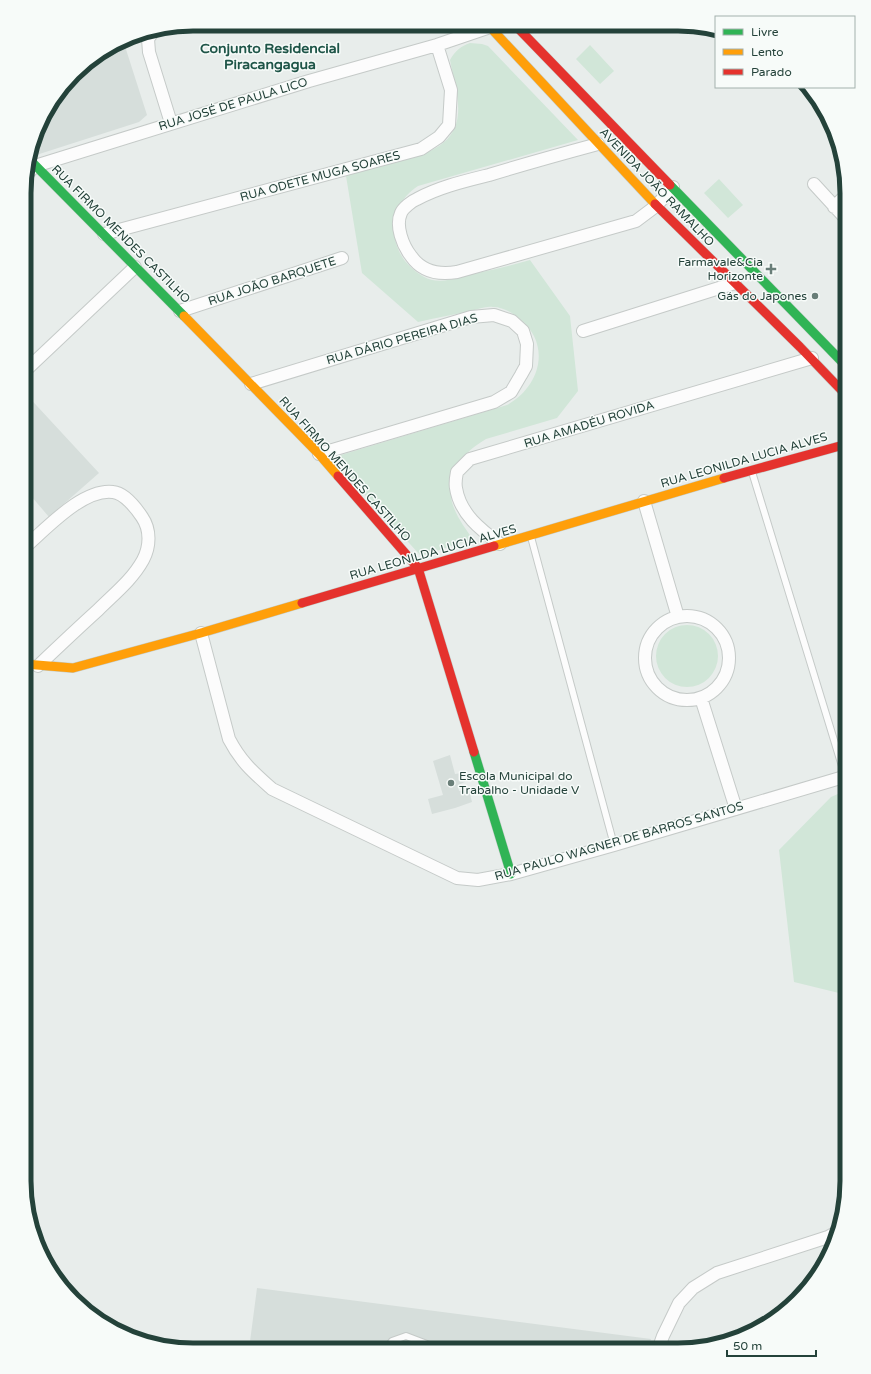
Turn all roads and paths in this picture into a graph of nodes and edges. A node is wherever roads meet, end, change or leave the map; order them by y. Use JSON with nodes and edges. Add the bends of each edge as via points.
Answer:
{"nodes":[{"id":1,"x":475,"y":31,"type":"edge"},
{"id":2,"x":494,"y":31,"type":"edge"},
{"id":3,"x":521,"y":31,"type":"edge"},
{"id":4,"x":149,"y":38,"type":"edge"},
{"id":5,"x":437,"y":45,"type":"junction"},
{"id":6,"x":171,"y":123,"type":"junction"},
{"id":7,"x":598,"y":144,"type":"junction"},
{"id":8,"x":34,"y":161,"type":"edge"},
{"id":9,"x":34,"y":164,"type":"edge"},
{"id":10,"x":814,"y":184,"type":"dead end"},
{"id":11,"x":673,"y":187,"type":"junction"},
{"id":12,"x":840,"y":201,"type":"edge"},
{"id":13,"x":656,"y":206,"type":"junction"},
{"id":14,"x":834,"y":207,"type":"junction"},
{"id":15,"x":840,"y":213,"type":"edge"},
{"id":16,"x":104,"y":234,"type":"junction"},
{"id":17,"x":342,"y":258,"type":"dead end"},
{"id":18,"x":135,"y":267,"type":"junction"},
{"id":19,"x":735,"y":284,"type":"junction"},
{"id":20,"x":180,"y":311,"type":"junction"},
{"id":21,"x":583,"y":331,"type":"dead end"},
{"id":22,"x":812,"y":358,"type":"junction"},
{"id":23,"x":840,"y":360,"type":"edge"},
{"id":24,"x":31,"y":365,"type":"edge"},
{"id":25,"x":251,"y":384,"type":"junction"},
{"id":26,"x":840,"y":388,"type":"edge"},
{"id":27,"x":840,"y":446,"type":"edge"},
{"id":28,"x":319,"y":454,"type":"junction"},
{"id":29,"x":752,"y":470,"type":"junction"},
{"id":30,"x":644,"y":501,"type":"junction"},
{"id":31,"x":530,"y":536,"type":"junction"},
{"id":32,"x":31,"y":542,"type":"edge"},
{"id":33,"x":500,"y":544,"type":"junction"},
{"id":34,"x":418,"y":568,"type":"junction"},
{"id":35,"x":678,"y":617,"type":"junction"},
{"id":36,"x":201,"y":634,"type":"junction"},
{"id":37,"x":31,"y":665,"type":"edge"},
{"id":38,"x":38,"y":666,"type":"junction"},
{"id":39,"x":701,"y":698,"type":"junction"},
{"id":40,"x":840,"y":756,"type":"edge"},
{"id":41,"x":840,"y":778,"type":"edge"},
{"id":42,"x":736,"y":809,"type":"junction"},
{"id":43,"x":614,"y":845,"type":"junction"},
{"id":44,"x":511,"y":874,"type":"junction"},
{"id":45,"x":830,"y":1236,"type":"edge"},
{"id":46,"x":391,"y":1343,"type":"edge"},
{"id":47,"x":424,"y":1343,"type":"edge"},
{"id":48,"x":660,"y":1343,"type":"edge"}],
"edges":[{"from":1,"to":5,"type":"street","name":"RUA JOSÉ DE PAULA LICO"},
{"from":2,"to":7,"type":"street","name":"AVENIDA JOÃO RAMALHO"},
{"from":3,"to":11,"type":"street","name":"AVENIDA JOÃO RAMALHO"},
{"from":4,"to":6,"type":"street","via":[[149,52]]},
{"from":5,"to":6,"type":"street","name":"RUA JOSÉ DE PAULA LICO"},
{"from":5,"to":16,"type":"street","name":"RUA ODETE MUGA SOARES","via":[[451,90],[448,125],[439,137],[421,149]]},
{"from":6,"to":8,"type":"street","name":"RUA JOSÉ DE PAULA LICO"},
{"from":7,"to":13,"type":"street","name":"AVENIDA JOÃO RAMALHO"},
{"from":7,"to":13,"type":"street","via":[[440,188],[415,199],[401,212],[399,220],[400,233],[409,254],[416,263],[428,270],[444,274],[457,272],[636,221]]},
{"from":9,"to":16,"type":"street","name":"RUA FIRMO MENDES CASTILHO"},
{"from":10,"to":14,"type":"street"},
{"from":11,"to":13,"type":"street"},
{"from":11,"to":23,"type":"street","name":"AVENIDA JOÃO RAMALHO"},
{"from":12,"to":14,"type":"street"},
{"from":13,"to":19,"type":"street","name":"AVENIDA JOÃO RAMALHO"},
{"from":14,"to":15,"type":"street"},
{"from":16,"to":18,"type":"street","name":"RUA FIRMO MENDES CASTILHO"},
{"from":17,"to":20,"type":"street","name":"RUA JOÃO BARQUETE"},
{"from":18,"to":20,"type":"street","name":"RUA FIRMO MENDES CASTILHO"},
{"from":18,"to":24,"type":"street"},
{"from":19,"to":21,"type":"street"},
{"from":19,"to":22,"type":"street","name":"AVENIDA JOÃO RAMALHO"},
{"from":20,"to":25,"type":"street","name":"RUA FIRMO MENDES CASTILHO"},
{"from":22,"to":26,"type":"street","name":"AVENIDA JOÃO RAMALHO"},
{"from":22,"to":33,"type":"street","name":"RUA AMADÉU ROVIDA","via":[[470,459],[457,472],[456,488],[462,506],[472,520]]},
{"from":25,"to":28,"type":"street","name":"RUA FIRMO MENDES CASTILHO"},
{"from":25,"to":28,"type":"street","name":"RUA DÁRIO PEREIRA DIAS","via":[[471,317],[494,315],[512,321],[523,332],[527,344],[526,366],[511,392],[494,402]]},
{"from":27,"to":29,"type":"street","name":"RUA LEONILDA LUCIA ALVES"},
{"from":28,"to":34,"type":"street","name":"RUA FIRMO MENDES CASTILHO"},
{"from":29,"to":30,"type":"street","name":"RUA LEONILDA LUCIA ALVES"},
{"from":29,"to":40,"type":"lane"},
{"from":30,"to":31,"type":"street","name":"RUA LEONILDA LUCIA ALVES"},
{"from":30,"to":35,"type":"street"},
{"from":31,"to":33,"type":"street","name":"RUA LEONILDA LUCIA ALVES"},
{"from":31,"to":43,"type":"lane"},
{"from":32,"to":38,"type":"street","via":[[66,511],[96,493],[113,492],[124,497],[149,529],[143,559],[127,582]]},
{"from":33,"to":34,"type":"street","name":"RUA LEONILDA LUCIA ALVES"},
{"from":34,"to":36,"type":"street","name":"RUA LEONILDA LUCIA ALVES"},
{"from":34,"to":44,"type":"street","name":"RUA FIRMO MENDES CASTILHO"},
{"from":35,"to":39,"type":"street","via":[[692,616],[706,620],[726,639],[730,653],[723,680],[713,691]]},
{"from":35,"to":39,"type":"street","via":[[664,623],[653,634],[647,647],[645,662],[649,677],[658,689],[671,697],[686,700]]},
{"from":36,"to":38,"type":"street","name":"RUA LEONILDA LUCIA ALVES","via":[[73,668]]},
{"from":36,"to":44,"type":"street","name":"RUA PAULO WAGNER DE BARROS SANTOS","via":[[229,739],[250,770],[272,789],[457,878],[478,880]]},
{"from":37,"to":38,"type":"street","name":"RUA LEONILDA LUCIA ALVES"},
{"from":39,"to":42,"type":"street"},
{"from":41,"to":42,"type":"street","name":"RUA PAULO WAGNER DE BARROS SANTOS"},
{"from":42,"to":43,"type":"street","name":"RUA PAULO WAGNER DE BARROS SANTOS"},
{"from":43,"to":44,"type":"street","name":"RUA PAULO WAGNER DE BARROS SANTOS"},
{"from":45,"to":48,"type":"street","via":[[717,1273],[693,1288],[679,1303]]},
{"from":46,"to":47,"type":"lane","via":[[406,1336]]}]}
